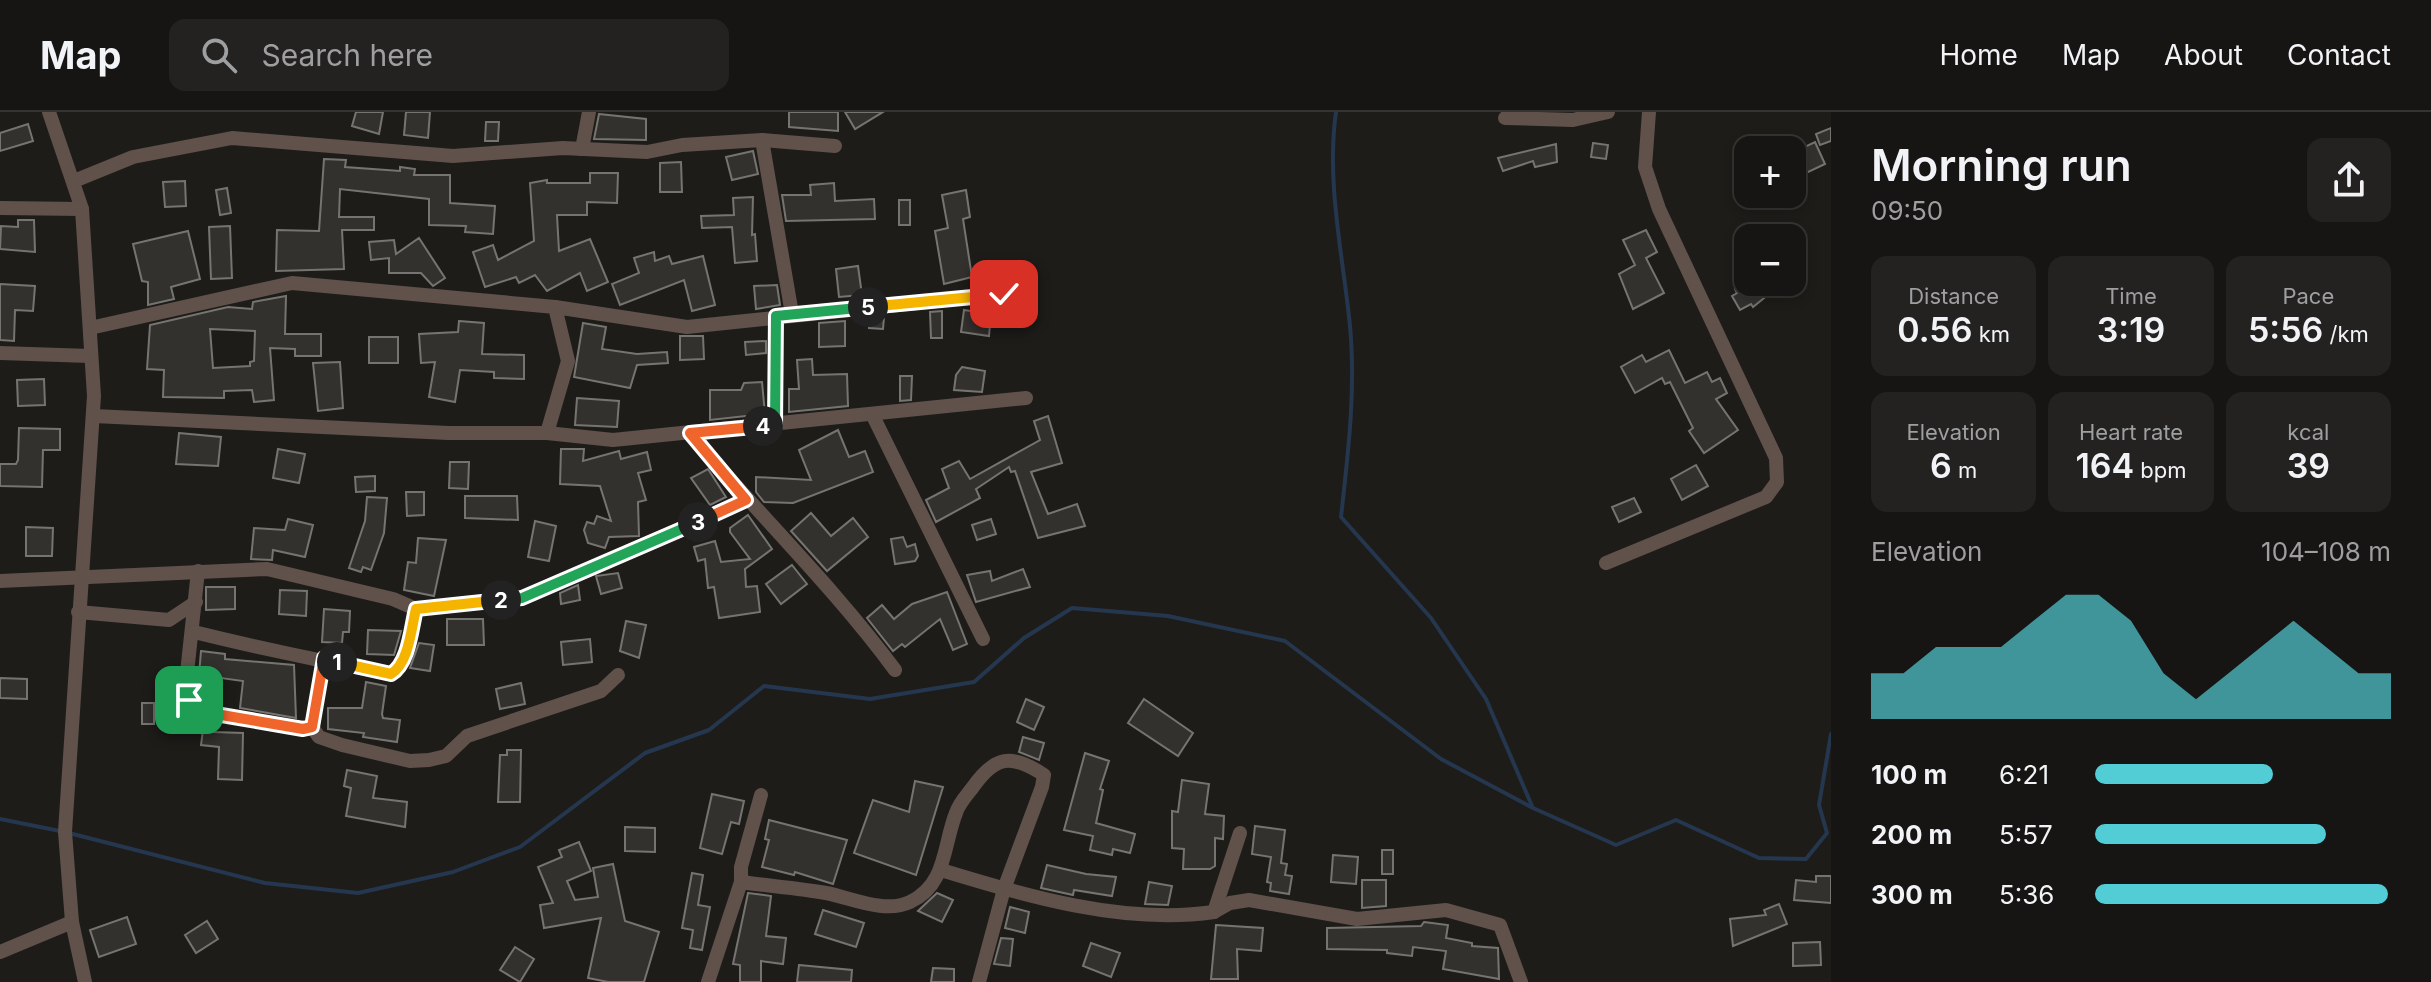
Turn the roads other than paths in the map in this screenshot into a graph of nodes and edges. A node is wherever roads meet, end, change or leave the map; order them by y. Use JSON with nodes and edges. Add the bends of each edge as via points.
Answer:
{"nodes":[{"id":1,"x":49,"y":112,"type":"edge"},
{"id":2,"x":589,"y":112,"type":"edge"},
{"id":3,"x":1608,"y":112,"type":"edge"},
{"id":4,"x":1649,"y":112,"type":"edge"},
{"id":5,"x":1505,"y":118,"type":"dead end"},
{"id":6,"x":762,"y":140,"type":"junction"},
{"id":7,"x":835,"y":146,"type":"dead end"},
{"id":8,"x":582,"y":149,"type":"junction"},
{"id":9,"x":74,"y":181,"type":"junction"},
{"id":10,"x":0,"y":208,"type":"edge"},
{"id":11,"x":82,"y":209,"type":"junction"},
{"id":12,"x":1004,"y":294,"type":"dead end"},
{"id":13,"x":555,"y":307,"type":"junction"},
{"id":14,"x":792,"y":314,"type":"junction"},
{"id":15,"x":776,"y":316,"type":"junction"},
{"id":16,"x":90,"y":328,"type":"junction"},
{"id":17,"x":0,"y":353,"type":"edge"},
{"id":18,"x":90,"y":356,"type":"junction"},
{"id":19,"x":1026,"y":398,"type":"dead end"},
{"id":20,"x":94,"y":416,"type":"junction"},
{"id":21,"x":873,"y":416,"type":"junction"},
{"id":22,"x":775,"y":425,"type":"junction"},
{"id":23,"x":547,"y":433,"type":"junction"},
{"id":24,"x":690,"y":433,"type":"junction"},
{"id":25,"x":746,"y":500,"type":"junction"},
{"id":26,"x":1606,"y":563,"type":"dead end"},
{"id":27,"x":198,"y":571,"type":"junction"},
{"id":28,"x":79,"y":579,"type":"junction"},
{"id":29,"x":0,"y":581,"type":"edge"},
{"id":30,"x":196,"y":602,"type":"junction"},
{"id":31,"x":416,"y":609,"type":"junction"},
{"id":32,"x":78,"y":612,"type":"junction"},
{"id":33,"x":194,"y":632,"type":"junction"},
{"id":34,"x":983,"y":639,"type":"dead end"},
{"id":35,"x":324,"y":658,"type":"junction"},
{"id":36,"x":895,"y":670,"type":"dead end"},
{"id":37,"x":618,"y":675,"type":"dead end"},
{"id":38,"x":312,"y":727,"type":"junction"},
{"id":39,"x":761,"y":795,"type":"dead end"},
{"id":40,"x":1240,"y":833,"type":"dead end"},
{"id":41,"x":941,"y":870,"type":"junction"},
{"id":42,"x":741,"y":882,"type":"junction"},
{"id":43,"x":1004,"y":889,"type":"junction"},
{"id":44,"x":1214,"y":912,"type":"junction"},
{"id":45,"x":72,"y":922,"type":"junction"},
{"id":46,"x":0,"y":952,"type":"edge"},
{"id":47,"x":85,"y":982,"type":"edge"},
{"id":48,"x":708,"y":982,"type":"edge"},
{"id":49,"x":979,"y":982,"type":"edge"},
{"id":50,"x":1521,"y":982,"type":"edge"}],
"edges":[{"from":1,"to":9,"type":"street"},
{"from":2,"to":8,"type":"street"},
{"from":3,"to":5,"type":"street","via":[[1573,120]]},
{"from":4,"to":26,"type":"street","via":[[1645,167],[1659,209],[1776,458],[1777,482],[1766,497]]},
{"from":6,"to":7,"type":"street"},
{"from":6,"to":8,"type":"street","via":[[636,152]]},
{"from":6,"to":14,"type":"street"},
{"from":8,"to":9,"type":"street","via":[[453,156],[232,138],[133,157]]},
{"from":9,"to":11,"type":"street"},
{"from":10,"to":11,"type":"street"},
{"from":11,"to":16,"type":"street"},
{"from":12,"to":14,"type":"street"},
{"from":13,"to":15,"type":"street","via":[[687,327]]},
{"from":13,"to":16,"type":"street","via":[[292,283]]},
{"from":13,"to":23,"type":"street","via":[[568,361]]},
{"from":14,"to":15,"type":"street"},
{"from":15,"to":22,"type":"street"},
{"from":16,"to":18,"type":"street"},
{"from":17,"to":18,"type":"street"},
{"from":18,"to":20,"type":"street"},
{"from":19,"to":21,"type":"street"},
{"from":20,"to":23,"type":"street"},
{"from":20,"to":28,"type":"street"},
{"from":21,"to":22,"type":"street"},
{"from":21,"to":34,"type":"street"},
{"from":22,"to":24,"type":"street"},
{"from":23,"to":24,"type":"street","via":[[613,440]]},
{"from":24,"to":25,"type":"street"},
{"from":25,"to":31,"type":"street","via":[[522,598]]},
{"from":25,"to":36,"type":"street","via":[[857,619]]},
{"from":27,"to":28,"type":"street"},
{"from":27,"to":30,"type":"street"},
{"from":27,"to":31,"type":"street","via":[[267,569]]},
{"from":28,"to":29,"type":"street"},
{"from":28,"to":32,"type":"street"},
{"from":30,"to":32,"type":"street","via":[[169,620]]},
{"from":30,"to":33,"type":"street"},
{"from":31,"to":35,"type":"street","via":[[399,669],[391,674]]},
{"from":32,"to":45,"type":"street","via":[[65,832]]},
{"from":33,"to":35,"type":"street"},
{"from":33,"to":38,"type":"street","via":[[186,682],[189,700],[198,711]]},
{"from":35,"to":38,"type":"street"},
{"from":37,"to":38,"type":"street","via":[[601,691],[467,736],[446,756],[429,760],[410,761],[342,745],[319,737]]},
{"from":39,"to":42,"type":"street"},
{"from":40,"to":44,"type":"street"},
{"from":41,"to":42,"type":"street","via":[[922,894],[897,907]]},
{"from":41,"to":43,"type":"street"},
{"from":41,"to":43,"type":"street","via":[[957,809],[993,763],[1008,759],[1044,775]]},
{"from":42,"to":48,"type":"street"},
{"from":43,"to":44,"type":"street","via":[[1113,912]]},
{"from":43,"to":49,"type":"street"},
{"from":44,"to":50,"type":"street","via":[[1249,900],[1357,919],[1462,912],[1500,925]]},
{"from":45,"to":46,"type":"street"},
{"from":45,"to":47,"type":"street"}]}
